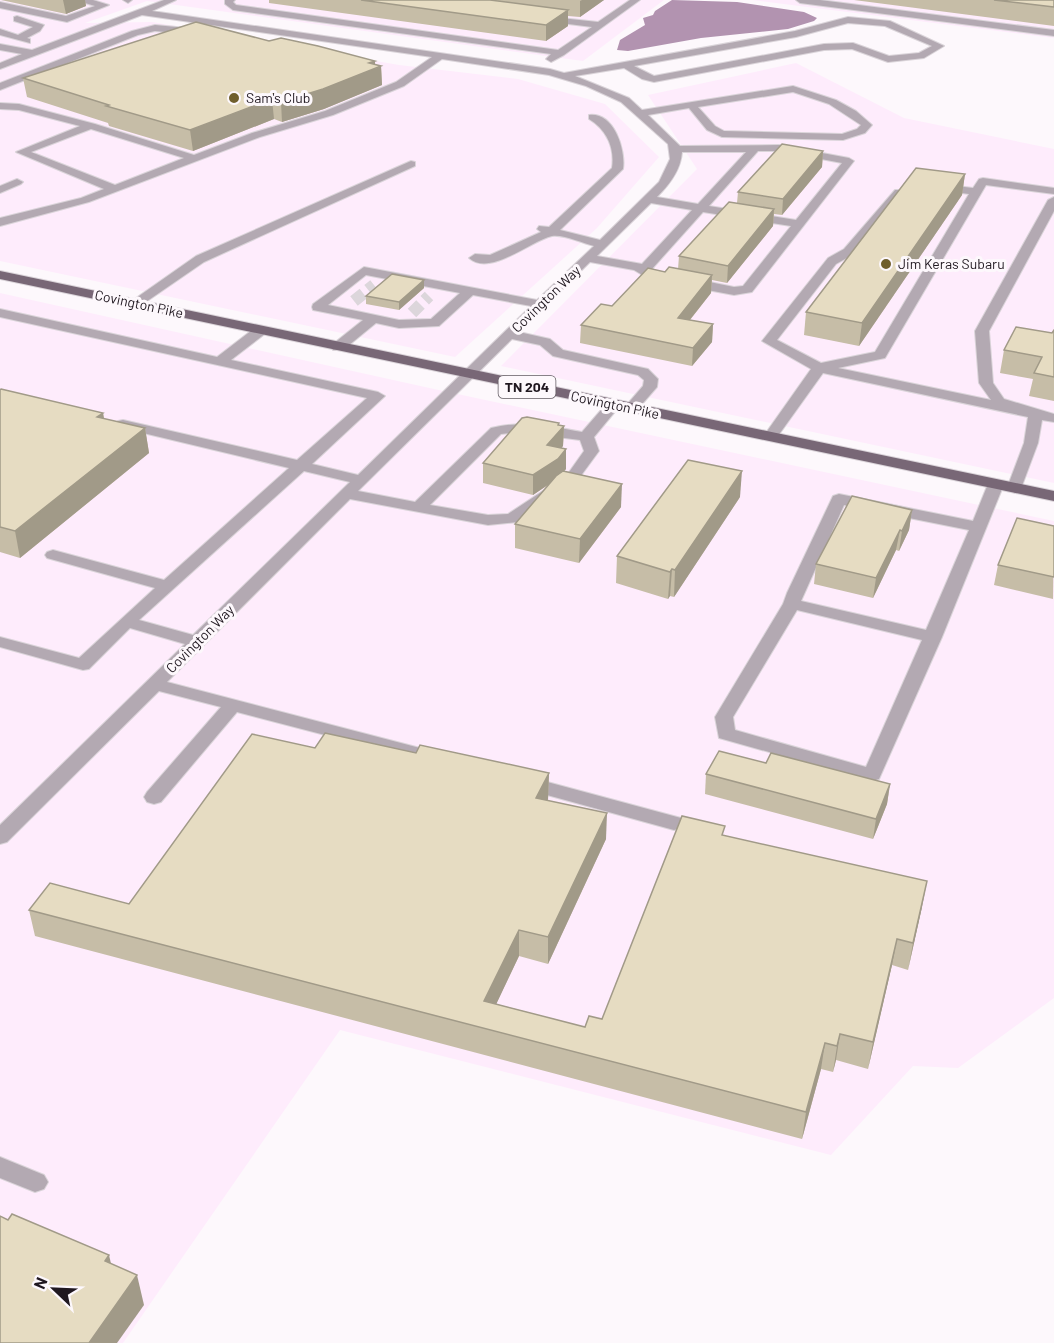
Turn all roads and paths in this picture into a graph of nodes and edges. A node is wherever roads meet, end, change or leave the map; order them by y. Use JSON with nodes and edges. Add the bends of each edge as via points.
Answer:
{"nodes":[{"id":1,"x":79,"y":0,"type":"edge"},
{"id":2,"x":172,"y":0,"type":"edge"},
{"id":3,"x":636,"y":0,"type":"edge"},
{"id":4,"x":800,"y":0,"type":"edge"},
{"id":5,"x":229,"y":1,"type":"edge"},
{"id":6,"x":0,"y":6,"type":"edge"},
{"id":7,"x":264,"y":11,"type":"junction"},
{"id":8,"x":142,"y":12,"type":"junction"},
{"id":9,"x":0,"y":15,"type":"edge"},
{"id":10,"x":77,"y":16,"type":"junction"},
{"id":11,"x":533,"y":16,"type":"edge"},
{"id":12,"x":112,"y":23,"type":"junction"},
{"id":13,"x":237,"y":26,"type":"junction"},
{"id":14,"x":600,"y":26,"type":"junction"},
{"id":15,"x":0,"y":32,"type":"edge"},
{"id":16,"x":197,"y":33,"type":"edge"},
{"id":17,"x":1054,"y":33,"type":"edge"},
{"id":18,"x":21,"y":37,"type":"junction"},
{"id":19,"x":0,"y":47,"type":"edge"},
{"id":20,"x":49,"y":47,"type":"junction"},
{"id":21,"x":561,"y":53,"type":"junction"},
{"id":22,"x":33,"y":54,"type":"junction"},
{"id":23,"x":79,"y":55,"type":"junction"},
{"id":24,"x":440,"y":56,"type":"junction"},
{"id":25,"x":625,"y":64,"type":"junction"},
{"id":26,"x":0,"y":66,"type":"edge"},
{"id":27,"x":534,"y":70,"type":"junction"},
{"id":28,"x":562,"y":76,"type":"junction"},
{"id":29,"x":0,"y":87,"type":"edge"},
{"id":30,"x":691,"y":105,"type":"junction"},
{"id":31,"x":0,"y":106,"type":"edge"},
{"id":32,"x":640,"y":113,"type":"junction"},
{"id":33,"x":593,"y":117,"type":"dead end"},
{"id":34,"x":91,"y":126,"type":"junction"},
{"id":35,"x":755,"y":148,"type":"junction"},
{"id":36,"x":676,"y":149,"type":"junction"},
{"id":37,"x":194,"y":159,"type":"junction"},
{"id":38,"x":411,"y":164,"type":"dead end"},
{"id":39,"x":0,"y":179,"type":"edge"},
{"id":40,"x":907,"y":183,"type":"edge"},
{"id":41,"x":930,"y":186,"type":"edge"},
{"id":42,"x":115,"y":189,"type":"junction"},
{"id":43,"x":0,"y":190,"type":"edge"},
{"id":44,"x":1054,"y":191,"type":"edge"},
{"id":45,"x":977,"y":192,"type":"junction"},
{"id":46,"x":648,"y":199,"type":"junction"},
{"id":47,"x":1054,"y":200,"type":"edge"},
{"id":48,"x":701,"y":208,"type":"junction"},
{"id":49,"x":0,"y":222,"type":"edge"},
{"id":50,"x":798,"y":224,"type":"junction"},
{"id":51,"x":538,"y":228,"type":"dead end"},
{"id":52,"x":550,"y":232,"type":"junction"},
{"id":53,"x":602,"y":243,"type":"junction"},
{"id":54,"x":476,"y":258,"type":"dead end"},
{"id":55,"x":588,"y":258,"type":"junction"},
{"id":56,"x":643,"y":271,"type":"junction"},
{"id":57,"x":0,"y":274,"type":"edge"},
{"id":58,"x":387,"y":275,"type":"junction"},
{"id":59,"x":374,"y":285,"type":"tunnel mouth"},
{"id":60,"x":441,"y":285,"type":"junction"},
{"id":61,"x":470,"y":291,"type":"junction"},
{"id":62,"x":429,"y":296,"type":"tunnel mouth"},
{"id":63,"x":354,"y":301,"type":"tunnel mouth"},
{"id":64,"x":135,"y":303,"type":"junction"},
{"id":65,"x":540,"y":304,"type":"junction"},
{"id":66,"x":342,"y":312,"type":"junction"},
{"id":67,"x":0,"y":313,"type":"edge"},
{"id":68,"x":412,"y":313,"type":"tunnel mouth"},
{"id":69,"x":373,"y":318,"type":"junction"},
{"id":70,"x":399,"y":324,"type":"junction"},
{"id":71,"x":261,"y":330,"type":"junction"},
{"id":72,"x":509,"y":334,"type":"junction"},
{"id":73,"x":339,"y":347,"type":"junction"},
{"id":74,"x":220,"y":361,"type":"junction"},
{"id":75,"x":819,"y":368,"type":"junction"},
{"id":76,"x":468,"y":374,"type":"junction"},
{"id":77,"x":613,"y":405,"type":"junction"},
{"id":78,"x":631,"y":408,"type":"junction"},
{"id":79,"x":1036,"y":415,"type":"junction"},
{"id":80,"x":1054,"y":418,"type":"edge"},
{"id":81,"x":106,"y":420,"type":"edge"},
{"id":82,"x":586,"y":437,"type":"junction"},
{"id":83,"x":770,"y":437,"type":"junction"},
{"id":84,"x":300,"y":466,"type":"junction"},
{"id":85,"x":361,"y":480,"type":"junction"},
{"id":86,"x":996,"y":484,"type":"junction"},
{"id":87,"x":1015,"y":488,"type":"junction"},
{"id":88,"x":347,"y":494,"type":"junction"},
{"id":89,"x":1054,"y":496,"type":"edge"},
{"id":90,"x":419,"y":507,"type":"junction"},
{"id":91,"x":979,"y":527,"type":"junction"},
{"id":92,"x":52,"y":555,"type":"dead end"},
{"id":93,"x":166,"y":586,"type":"junction"},
{"id":94,"x":792,"y":604,"type":"junction"},
{"id":95,"x":127,"y":622,"type":"junction"},
{"id":96,"x":933,"y":637,"type":"junction"},
{"id":97,"x":0,"y":642,"type":"edge"},
{"id":98,"x":197,"y":642,"type":"junction"},
{"id":99,"x":154,"y":684,"type":"junction"},
{"id":100,"x":234,"y":704,"type":"junction"},
{"id":101,"x":459,"y":764,"type":"edge"},
{"id":102,"x":503,"y":776,"type":"edge"},
{"id":103,"x":154,"y":797,"type":"dead end"},
{"id":104,"x":674,"y":823,"type":"dead end"},
{"id":105,"x":0,"y":837,"type":"edge"},
{"id":106,"x":0,"y":1167,"type":"edge"},
{"id":107,"x":35,"y":1182,"type":"dead end"}],
"edges":[{"from":1,"to":10,"type":"street","via":[[105,5]]},
{"from":2,"to":8,"type":"street"},
{"from":3,"to":14,"type":"street"},
{"from":4,"to":17,"type":"street"},
{"from":5,"to":7,"type":"street","via":[[233,7]]},
{"from":6,"to":10,"type":"street","via":[[67,20]]},
{"from":7,"to":13,"type":"street"},
{"from":7,"to":21,"type":"street"},
{"from":8,"to":12,"type":"street"},
{"from":8,"to":13,"type":"street"},
{"from":9,"to":18,"type":"street","via":[[39,25]]},
{"from":10,"to":12,"type":"street"},
{"from":11,"to":14,"type":"street"},
{"from":12,"to":20,"type":"street"},
{"from":13,"to":24,"type":"street"},
{"from":14,"to":21,"type":"street"},
{"from":15,"to":18,"type":"street"},
{"from":16,"to":23,"type":"street","via":[[176,28],[146,30]]},
{"from":18,"to":20,"type":"street"},
{"from":19,"to":22,"type":"street"},
{"from":20,"to":22,"type":"street"},
{"from":20,"to":23,"type":"street"},
{"from":21,"to":27,"type":"street"},
{"from":22,"to":26,"type":"street"},
{"from":23,"to":29,"type":"street"},
{"from":24,"to":27,"type":"street"},
{"from":24,"to":37,"type":"street","via":[[400,79],[400,84]]},
{"from":25,"to":25,"type":"street","via":[[796,34],[849,20],[887,23],[939,45],[921,56],[888,59],[853,46],[824,47],[654,79]]},
{"from":25,"to":28,"type":"street"},
{"from":27,"to":28,"type":"street"},
{"from":28,"to":32,"type":"street","via":[[625,100]]},
{"from":30,"to":30,"type":"street","via":[[786,89],[801,90],[836,104],[867,125],[843,137],[722,134],[711,128]]},
{"from":30,"to":32,"type":"street"},
{"from":31,"to":34,"type":"street","via":[[19,107]]},
{"from":32,"to":36,"type":"street"},
{"from":33,"to":52,"type":"street","via":[[603,123],[614,141],[620,158],[617,169]]},
{"from":34,"to":37,"type":"street"},
{"from":34,"to":42,"type":"street","via":[[21,152]]},
{"from":35,"to":36,"type":"street"},
{"from":35,"to":48,"type":"street"},
{"from":35,"to":50,"type":"street","via":[[779,148],[849,160]]},
{"from":36,"to":46,"type":"street","name":"Covington Way","via":[[676,162],[664,184]]},
{"from":37,"to":42,"type":"street"},
{"from":38,"to":64,"type":"street","via":[[200,259]]},
{"from":39,"to":43,"type":"street","via":[[17,182]]},
{"from":40,"to":75,"type":"street","via":[[848,252],[832,261],[769,341]]},
{"from":41,"to":45,"type":"street"},
{"from":42,"to":49,"type":"street"},
{"from":44,"to":45,"type":"street","via":[[983,181]]},
{"from":45,"to":75,"type":"street","via":[[880,355]]},
{"from":46,"to":48,"type":"street"},
{"from":46,"to":53,"type":"street","name":"Covington Way"},
{"from":47,"to":79,"type":"street","via":[[982,331],[986,383],[999,402]]},
{"from":48,"to":50,"type":"street"},
{"from":48,"to":56,"type":"street"},
{"from":50,"to":56,"type":"street","via":[[747,289],[734,291]]},
{"from":51,"to":52,"type":"street"},
{"from":52,"to":53,"type":"street"},
{"from":52,"to":54,"type":"street","via":[[492,259]]},
{"from":53,"to":55,"type":"street","name":"Covington Way"},
{"from":55,"to":56,"type":"street"},
{"from":55,"to":65,"type":"street","name":"Covington Way"},
{"from":57,"to":64,"type":"main road","name":"Covington Pike","number":"TN 204"},
{"from":58,"to":59,"type":"street"},
{"from":58,"to":60,"type":"street"},
{"from":58,"to":66,"type":"street","via":[[364,271],[318,307]]},
{"from":60,"to":61,"type":"street"},
{"from":60,"to":62,"type":"street"},
{"from":61,"to":65,"type":"street"},
{"from":61,"to":70,"type":"street","via":[[434,323]]},
{"from":63,"to":66,"type":"street"},
{"from":64,"to":71,"type":"main road","name":"Covington Pike","number":"TN 204"},
{"from":65,"to":72,"type":"street","name":"Covington Way"},
{"from":66,"to":69,"type":"street"},
{"from":67,"to":74,"type":"street"},
{"from":68,"to":70,"type":"street"},
{"from":69,"to":70,"type":"street"},
{"from":69,"to":73,"type":"street"},
{"from":71,"to":73,"type":"main road","name":"Covington Pike","number":"TN 204"},
{"from":71,"to":74,"type":"street"},
{"from":72,"to":76,"type":"street","name":"Covington Way"},
{"from":72,"to":78,"type":"street","via":[[545,342],[558,352],[643,372],[651,379],[650,387]]},
{"from":73,"to":76,"type":"main road","name":"Covington Pike","number":"TN 204"},
{"from":74,"to":84,"type":"street","via":[[378,396]]},
{"from":75,"to":79,"type":"street"},
{"from":75,"to":83,"type":"street"},
{"from":76,"to":77,"type":"main road","name":"Covington Pike","number":"TN 204"},
{"from":76,"to":85,"type":"street","name":"Covington Way"},
{"from":77,"to":78,"type":"main road","name":"Covington Pike","number":"TN 204"},
{"from":77,"to":82,"type":"street"},
{"from":78,"to":83,"type":"main road","name":"Covington Pike","number":"TN 204"},
{"from":79,"to":80,"type":"street"},
{"from":79,"to":87,"type":"street"},
{"from":81,"to":84,"type":"street"},
{"from":82,"to":90,"type":"street","via":[[525,427],[496,431]]},
{"from":82,"to":90,"type":"street","via":[[592,452],[572,478],[512,519],[488,520]]},
{"from":83,"to":86,"type":"main road","name":"Covington Pike","number":"TN 204"},
{"from":84,"to":85,"type":"street"},
{"from":84,"to":93,"type":"street"},
{"from":85,"to":88,"type":"street","name":"Covington Way"},
{"from":86,"to":87,"type":"main road","name":"Covington Pike","number":"TN 204"},
{"from":86,"to":91,"type":"street"},
{"from":87,"to":89,"type":"main road","name":"Covington Pike","number":"TN 204"},
{"from":88,"to":90,"type":"street"},
{"from":88,"to":98,"type":"street","name":"Covington Way"},
{"from":91,"to":94,"type":"street","via":[[839,499]]},
{"from":91,"to":96,"type":"street"},
{"from":92,"to":93,"type":"street"},
{"from":93,"to":95,"type":"street"},
{"from":94,"to":96,"type":"street"},
{"from":94,"to":96,"type":"street","via":[[724,717],[726,734],[872,775]]},
{"from":95,"to":97,"type":"street","via":[[83,665]]},
{"from":95,"to":98,"type":"street"},
{"from":98,"to":99,"type":"street","name":"Covington Way"},
{"from":99,"to":100,"type":"street"},
{"from":99,"to":105,"type":"street","name":"Covington Way"},
{"from":100,"to":101,"type":"street"},
{"from":100,"to":103,"type":"street"},
{"from":102,"to":104,"type":"street"},
{"from":106,"to":107,"type":"street"}]}
